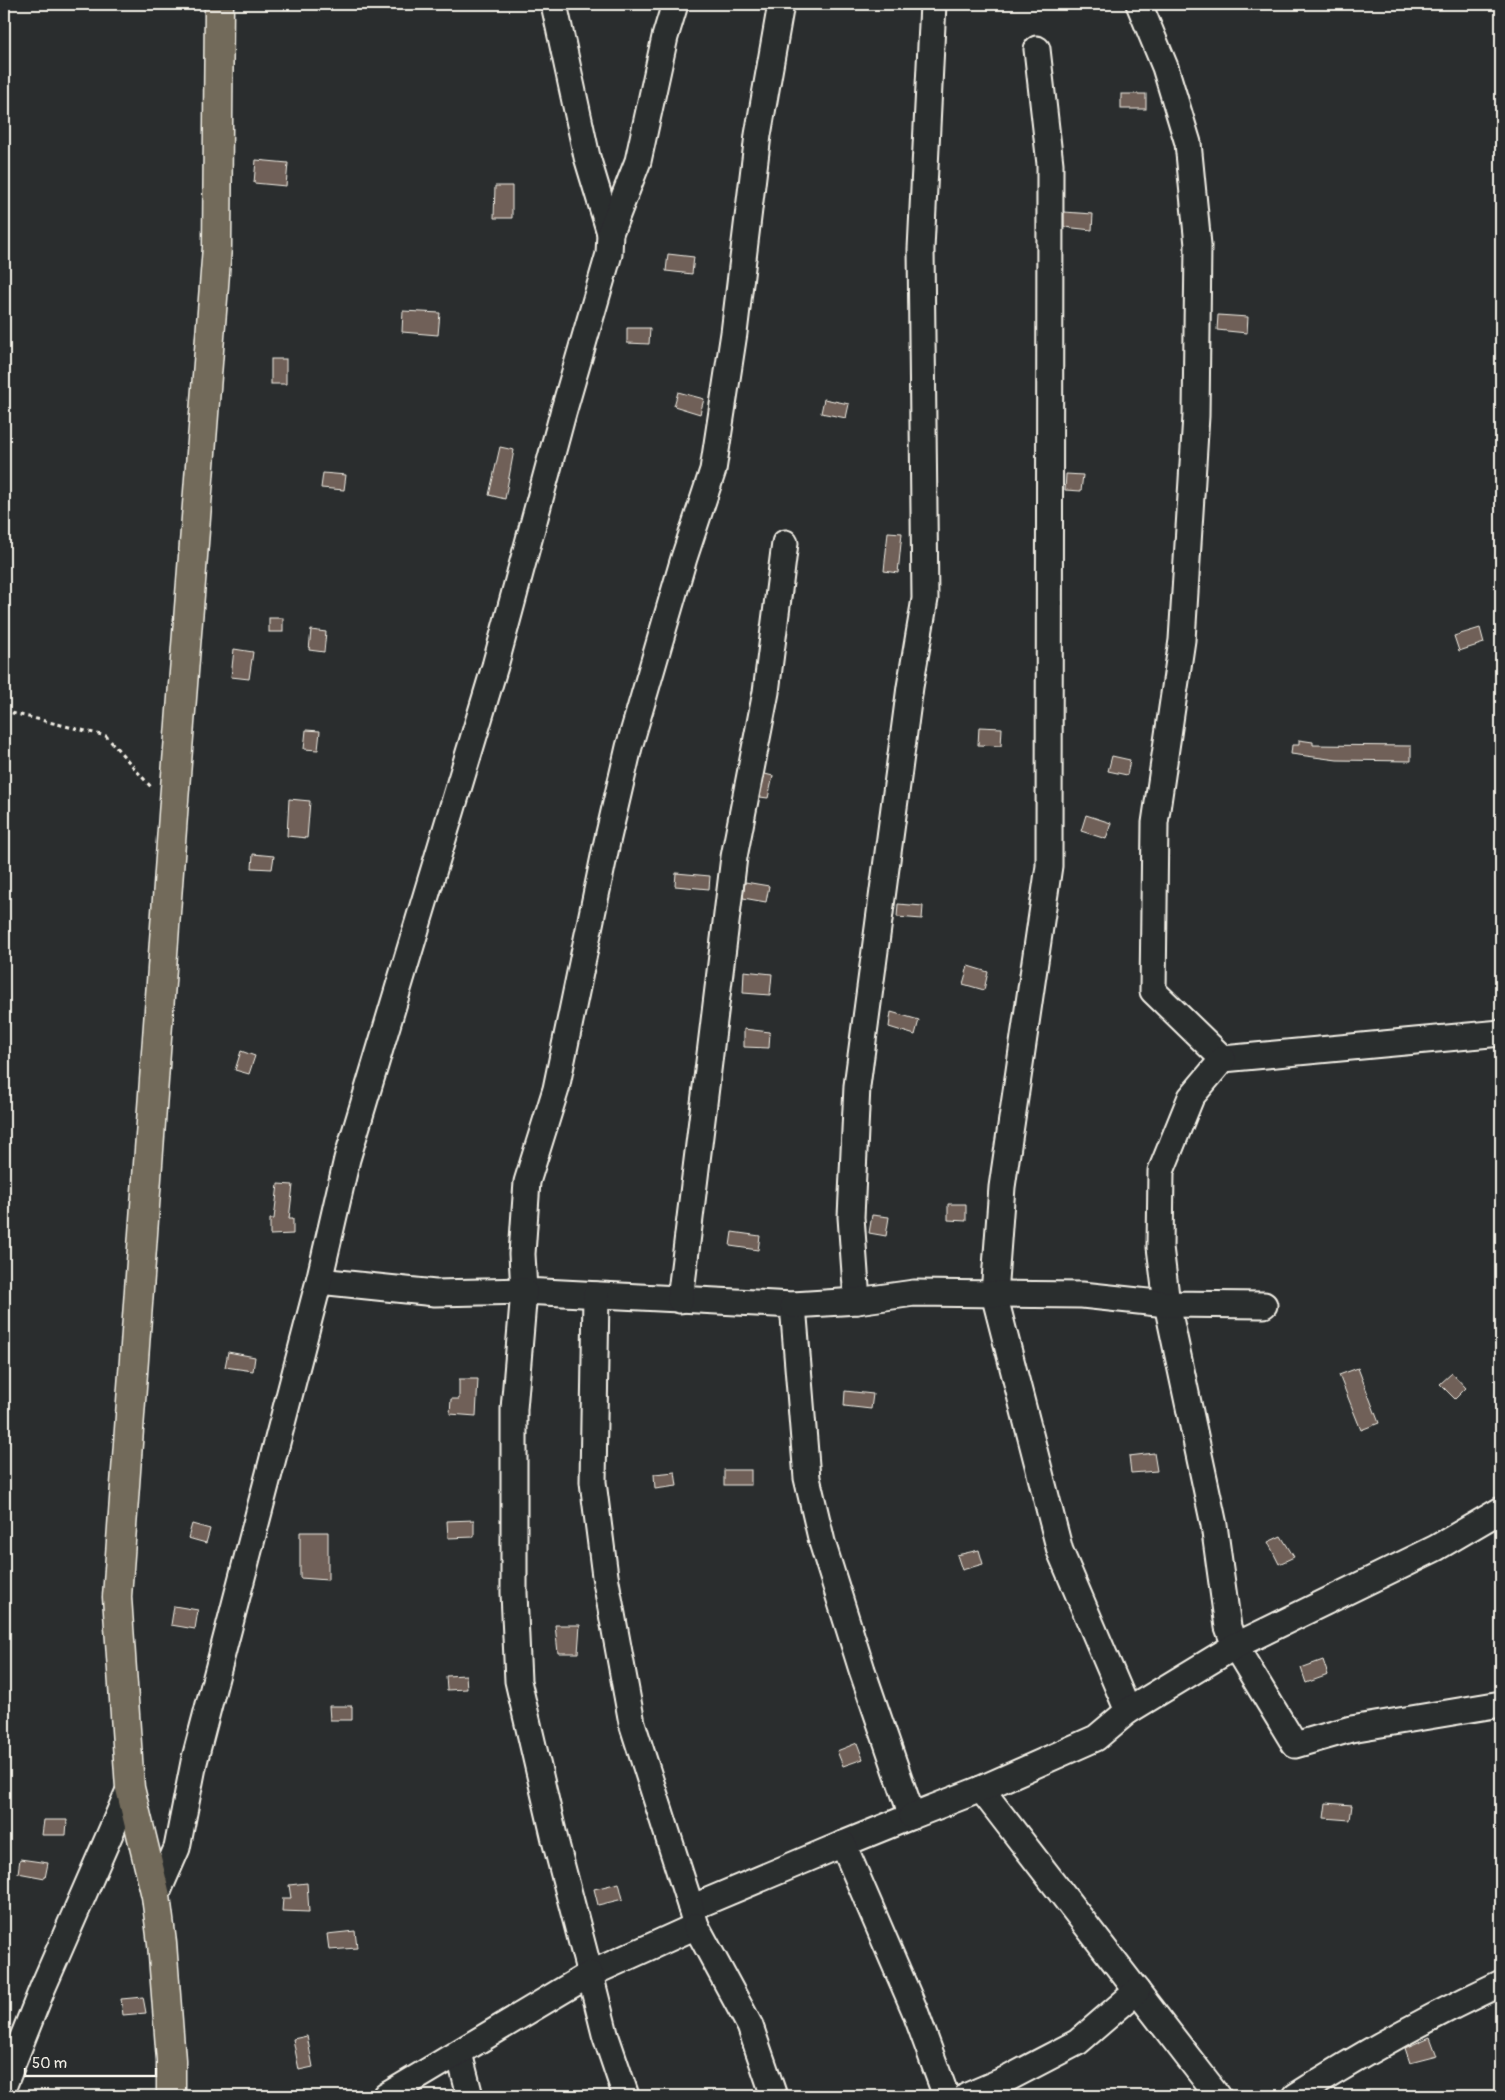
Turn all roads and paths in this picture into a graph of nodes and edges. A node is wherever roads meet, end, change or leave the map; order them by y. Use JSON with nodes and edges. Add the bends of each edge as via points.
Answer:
{"nodes":[{"id":1,"x":219,"y":4,"type":"edge"},
{"id":2,"x":554,"y":4,"type":"edge"},
{"id":3,"x":674,"y":4,"type":"edge"},
{"id":4,"x":781,"y":4,"type":"edge"},
{"id":5,"x":933,"y":4,"type":"edge"},
{"id":6,"x":1139,"y":4,"type":"edge"},
{"id":7,"x":1037,"y":49,"type":"dead end"},
{"id":8,"x":610,"y":233,"type":"junction"},
{"id":9,"x":785,"y":543,"type":"dead end"},
{"id":10,"x":4,"y":711,"type":"edge"},
{"id":11,"x":174,"y":801,"type":"junction"},
{"id":12,"x":1501,"y":1034,"type":"edge"},
{"id":13,"x":1223,"y":1059,"type":"junction"},
{"id":14,"x":319,"y":1281,"type":"junction"},
{"id":15,"x":524,"y":1291,"type":"junction"},
{"id":16,"x":596,"y":1294,"type":"junction"},
{"id":17,"x":994,"y":1294,"type":"junction"},
{"id":18,"x":680,"y":1300,"type":"junction"},
{"id":19,"x":857,"y":1301,"type":"junction"},
{"id":20,"x":1167,"y":1304,"type":"junction"},
{"id":21,"x":794,"y":1305,"type":"junction"},
{"id":22,"x":1264,"y":1305,"type":"dead end"},
{"id":23,"x":1501,"y":1510,"type":"edge"},
{"id":24,"x":1235,"y":1646,"type":"junction"},
{"id":25,"x":1501,"y":1704,"type":"edge"},
{"id":26,"x":1128,"y":1711,"type":"junction"},
{"id":27,"x":130,"y":1788,"type":"junction"},
{"id":28,"x":981,"y":1788,"type":"junction"},
{"id":29,"x":912,"y":1816,"type":"junction"},
{"id":30,"x":843,"y":1844,"type":"junction"},
{"id":31,"x":156,"y":1896,"type":"junction"},
{"id":32,"x":693,"y":1917,"type":"junction"},
{"id":33,"x":590,"y":1974,"type":"junction"},
{"id":34,"x":1501,"y":1983,"type":"edge"},
{"id":35,"x":1137,"y":1991,"type":"junction"},
{"id":36,"x":458,"y":2053,"type":"junction"},
{"id":37,"x":4,"y":2085,"type":"edge"},
{"id":38,"x":171,"y":2096,"type":"edge"},
{"id":39,"x":386,"y":2096,"type":"edge"},
{"id":40,"x":470,"y":2096,"type":"edge"},
{"id":41,"x":626,"y":2096,"type":"edge"},
{"id":42,"x":774,"y":2096,"type":"edge"},
{"id":43,"x":946,"y":2096,"type":"edge"},
{"id":44,"x":967,"y":2096,"type":"edge"},
{"id":45,"x":1218,"y":2096,"type":"edge"},
{"id":46,"x":1296,"y":2096,"type":"edge"}],
"edges":[{"from":1,"to":11,"type":"main road","via":[[217,247]]},
{"from":2,"to":8,"type":"street","via":[[588,157]]},
{"from":3,"to":8,"type":"street","via":[[638,161]]},
{"from":4,"to":15,"type":"street","via":[[758,135],[734,333],[713,470],[629,746],[556,1089],[527,1182],[522,1254]]},
{"from":5,"to":19,"type":"street","via":[[921,249],[925,599],[910,687],[857,1086],[851,1217]]},
{"from":6,"to":13,"type":"street","via":[[1165,67],[1188,143],[1198,245],[1196,416],[1186,582],[1182,640],[1155,823],[1153,992]]},
{"from":7,"to":17,"type":"street","via":[[1050,164],[1049,866],[1002,1187]]},
{"from":8,"to":14,"type":"street","via":[[609,254],[495,666],[348,1160]]},
{"from":9,"to":18,"type":"street","via":[[766,692],[734,857]]},
{"from":10,"to":11,"type":"path","via":[[106,736],[155,790]]},
{"from":11,"to":27,"type":"main road","via":[[117,1597]]},
{"from":12,"to":13,"type":"street"},
{"from":13,"to":20,"type":"street","via":[[1191,1097],[1161,1171],[1160,1247]]},
{"from":14,"to":15,"type":"street","via":[[435,1293]]},
{"from":14,"to":31,"type":"street","via":[[194,1762],[177,1848]]},
{"from":15,"to":16,"type":"street"},
{"from":15,"to":33,"type":"street","via":[[514,1409],[514,1593],[518,1681]]},
{"from":16,"to":18,"type":"street"},
{"from":16,"to":32,"type":"street","via":[[593,1482],[605,1576],[632,1723]]},
{"from":17,"to":19,"type":"street","via":[[914,1293]]},
{"from":17,"to":20,"type":"street","via":[[1082,1295]]},
{"from":17,"to":26,"type":"street","via":[[1060,1552]]},
{"from":18,"to":21,"type":"street"},
{"from":19,"to":21,"type":"street"},
{"from":20,"to":22,"type":"street"},
{"from":20,"to":24,"type":"street","via":[[1214,1525],[1228,1628]]},
{"from":21,"to":29,"type":"street","via":[[807,1478],[822,1542]]},
{"from":23,"to":24,"type":"street","via":[[1436,1548]]},
{"from":24,"to":25,"type":"street","via":[[1296,1744],[1351,1729]]},
{"from":24,"to":26,"type":"street"},
{"from":26,"to":28,"type":"street","via":[[1096,1738]]},
{"from":27,"to":31,"type":"main road"},
{"from":27,"to":37,"type":"street"},
{"from":28,"to":29,"type":"street"},
{"from":28,"to":35,"type":"street"},
{"from":29,"to":30,"type":"street"},
{"from":30,"to":32,"type":"street"},
{"from":30,"to":43,"type":"street","via":[[915,2011]]},
{"from":31,"to":38,"type":"main road","via":[[169,2031]]},
{"from":32,"to":33,"type":"street"},
{"from":32,"to":42,"type":"street","via":[[750,2026]]},
{"from":33,"to":36,"type":"street"},
{"from":33,"to":41,"type":"street","via":[[605,2034]]},
{"from":34,"to":46,"type":"street","via":[[1454,2005]]},
{"from":35,"to":44,"type":"street","via":[[1078,2042]]},
{"from":35,"to":45,"type":"street"},
{"from":36,"to":39,"type":"street"},
{"from":36,"to":40,"type":"street"}]}
